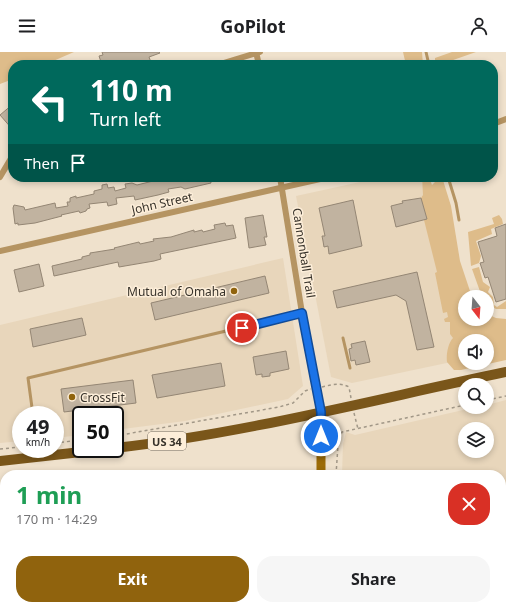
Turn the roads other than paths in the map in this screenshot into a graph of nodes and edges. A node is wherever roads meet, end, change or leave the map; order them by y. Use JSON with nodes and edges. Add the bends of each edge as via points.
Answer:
{"nodes":[{"id":1,"x":258,"y":52,"type":"edge"},
{"id":2,"x":233,"y":60,"type":"edge"},
{"id":3,"x":8,"y":163,"type":"edge"},
{"id":4,"x":0,"y":177,"type":"edge"},
{"id":5,"x":281,"y":182,"type":"edge"},
{"id":6,"x":308,"y":182,"type":"edge"},
{"id":7,"x":450,"y":182,"type":"edge"},
{"id":8,"x":282,"y":188,"type":"junction"},
{"id":9,"x":458,"y":220,"type":"dead end"},
{"id":10,"x":0,"y":251,"type":"edge"},
{"id":11,"x":302,"y":313,"type":"junction"},
{"id":12,"x":343,"y":338,"type":"dead end"},
{"id":13,"x":350,"y":368,"type":"dead end"},
{"id":14,"x":506,"y":372,"type":"edge"},
{"id":15,"x":32,"y":406,"type":"edge"},
{"id":16,"x":321,"y":412,"type":"junction"},
{"id":17,"x":124,"y":447,"type":"edge"},
{"id":18,"x":14,"y":458,"type":"edge"},
{"id":19,"x":0,"y":461,"type":"edge"},
{"id":20,"x":321,"y":470,"type":"edge"}],
"edges":[{"from":1,"to":2,"type":"street"},
{"from":3,"to":4,"type":"street"},
{"from":5,"to":8,"type":"street","name":"Cannonball Trail"},
{"from":6,"to":8,"type":"street","name":"John Street"},
{"from":7,"to":9,"type":"lane"},
{"from":8,"to":10,"type":"street","name":"John Street"},
{"from":8,"to":11,"type":"street","name":"Cannonball Trail"},
{"from":11,"to":15,"type":"lane","via":[[28,378]]},
{"from":11,"to":16,"type":"street","name":"Cannonball Trail"},
{"from":12,"to":13,"type":"lane"},
{"from":14,"to":16,"type":"main road","number":"US 34"},
{"from":16,"to":17,"type":"main road","number":"US 34","via":[[220,432]]},
{"from":16,"to":20,"type":"main road","name":"Cannonball Trail"},
{"from":18,"to":19,"type":"main road"}]}
